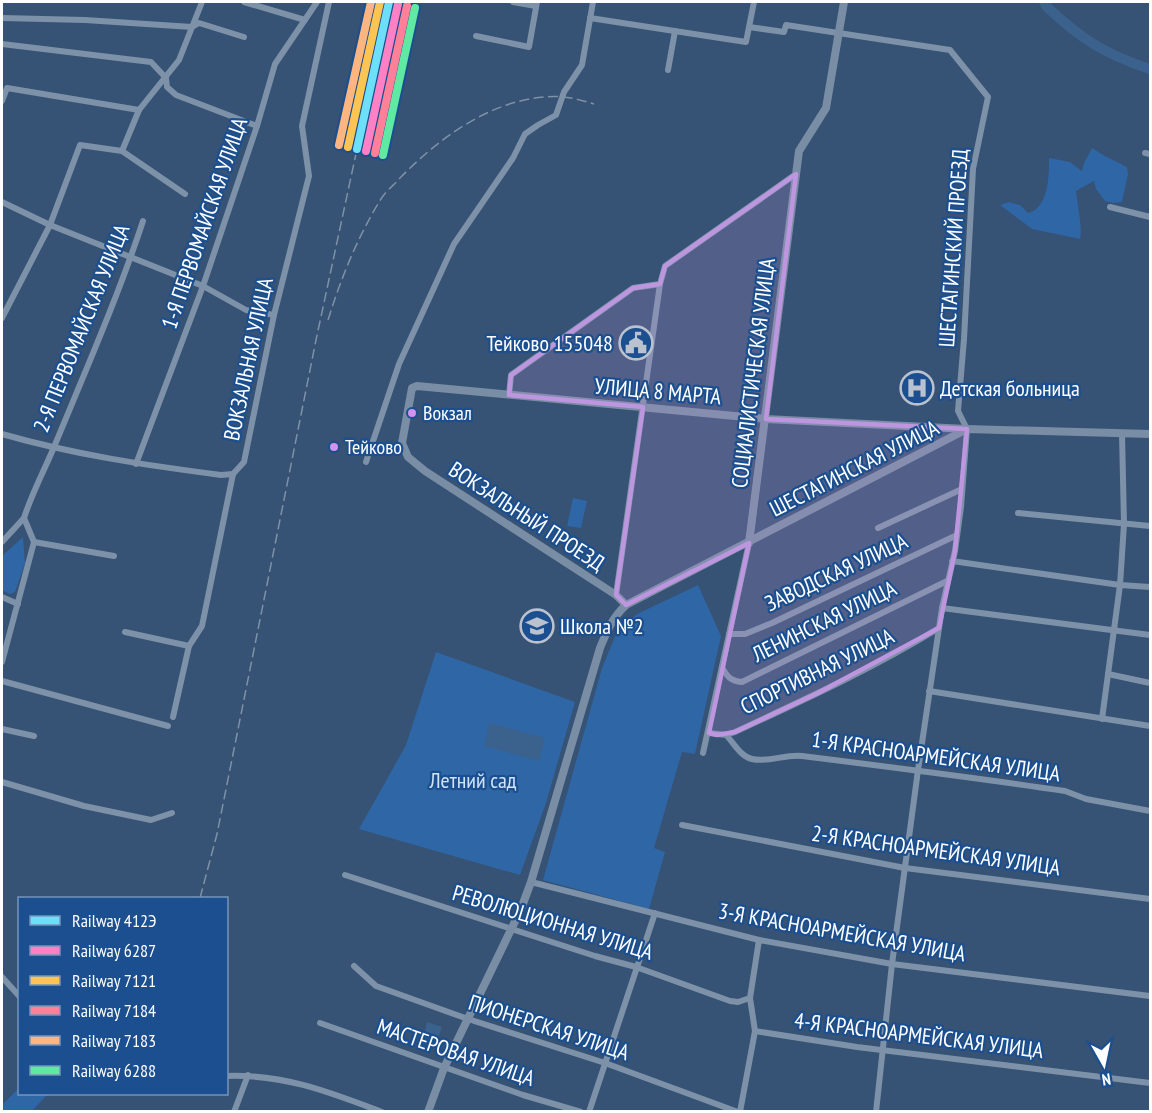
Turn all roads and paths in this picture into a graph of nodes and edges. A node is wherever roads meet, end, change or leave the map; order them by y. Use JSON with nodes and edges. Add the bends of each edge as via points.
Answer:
{"nodes":[{"id":1,"x":202,"y":2,"type":"edge"},
{"id":2,"x":244,"y":2,"type":"edge"},
{"id":3,"x":317,"y":2,"type":"edge"},
{"id":4,"x":329,"y":2,"type":"edge"},
{"id":5,"x":513,"y":2,"type":"edge"},
{"id":6,"x":592,"y":2,"type":"edge"},
{"id":7,"x":754,"y":2,"type":"edge"},
{"id":8,"x":844,"y":2,"type":"edge"},
{"id":9,"x":537,"y":4,"type":"edge"},
{"id":10,"x":2,"y":18,"type":"edge"},
{"id":11,"x":590,"y":18,"type":"junction"},
{"id":12,"x":305,"y":20,"type":"junction"},
{"id":13,"x":192,"y":27,"type":"junction"},
{"id":14,"x":749,"y":27,"type":"junction"},
{"id":15,"x":675,"y":31,"type":"junction"},
{"id":16,"x":838,"y":32,"type":"junction"},
{"id":17,"x":476,"y":36,"type":"dead end"},
{"id":18,"x":244,"y":37,"type":"dead end"},
{"id":19,"x":2,"y":44,"type":"edge"},
{"id":20,"x":668,"y":70,"type":"dead end"},
{"id":21,"x":166,"y":78,"type":"junction"},
{"id":22,"x":2,"y":101,"type":"edge"},
{"id":23,"x":139,"y":110,"type":"junction"},
{"id":24,"x":257,"y":126,"type":"junction"},
{"id":25,"x":122,"y":151,"type":"junction"},
{"id":26,"x":796,"y":174,"type":"junction"},
{"id":27,"x":185,"y":194,"type":"dead end"},
{"id":28,"x":2,"y":202,"type":"edge"},
{"id":29,"x":1110,"y":207,"type":"dead end"},
{"id":30,"x":1150,"y":217,"type":"edge"},
{"id":31,"x":143,"y":220,"type":"dead end"},
{"id":32,"x":50,"y":225,"type":"junction"},
{"id":33,"x":131,"y":258,"type":"junction"},
{"id":34,"x":660,"y":284,"type":"junction"},
{"id":35,"x":203,"y":286,"type":"junction"},
{"id":36,"x":274,"y":315,"type":"junction"},
{"id":37,"x":2,"y":318,"type":"edge"},
{"id":38,"x":509,"y":395,"type":"junction"},
{"id":39,"x":643,"y":407,"type":"junction"},
{"id":40,"x":766,"y":419,"type":"junction"},
{"id":41,"x":967,"y":429,"type":"junction"},
{"id":42,"x":2,"y":434,"type":"edge"},
{"id":43,"x":1122,"y":434,"type":"junction"},
{"id":44,"x":1150,"y":434,"type":"edge"},
{"id":45,"x":53,"y":449,"type":"junction"},
{"id":46,"x":408,"y":457,"type":"joint"},
{"id":47,"x":366,"y":462,"type":"dead end"},
{"id":48,"x":136,"y":464,"type":"junction"},
{"id":49,"x":233,"y":474,"type":"junction"},
{"id":50,"x":962,"y":489,"type":"junction"},
{"id":51,"x":1018,"y":513,"type":"dead end"},
{"id":52,"x":24,"y":518,"type":"junction"},
{"id":53,"x":1124,"y":524,"type":"junction"},
{"id":54,"x":1150,"y":526,"type":"edge"},
{"id":55,"x":878,"y":528,"type":"dead end"},
{"id":56,"x":957,"y":535,"type":"junction"},
{"id":57,"x":2,"y":542,"type":"edge"},
{"id":58,"x":34,"y":542,"type":"junction"},
{"id":59,"x":749,"y":543,"type":"junction"},
{"id":60,"x":114,"y":556,"type":"dead end"},
{"id":61,"x":952,"y":561,"type":"junction"},
{"id":62,"x":947,"y":581,"type":"junction"},
{"id":63,"x":1120,"y":585,"type":"junction"},
{"id":64,"x":1150,"y":587,"type":"edge"},
{"id":65,"x":616,"y":595,"type":"junction"},
{"id":66,"x":2,"y":597,"type":"edge"},
{"id":67,"x":18,"y":604,"type":"junction"},
{"id":68,"x":626,"y":606,"type":"junction"},
{"id":69,"x":942,"y":608,"type":"junction"},
{"id":70,"x":939,"y":627,"type":"junction"},
{"id":71,"x":1115,"y":630,"type":"junction"},
{"id":72,"x":124,"y":632,"type":"dead end"},
{"id":73,"x":729,"y":634,"type":"junction"},
{"id":74,"x":1150,"y":635,"type":"edge"},
{"id":75,"x":189,"y":646,"type":"junction"},
{"id":76,"x":2,"y":662,"type":"edge"},
{"id":77,"x":722,"y":667,"type":"junction"},
{"id":78,"x":1108,"y":674,"type":"junction"},
{"id":79,"x":2,"y":681,"type":"edge"},
{"id":80,"x":1150,"y":683,"type":"edge"},
{"id":81,"x":929,"y":691,"type":"junction"},
{"id":82,"x":173,"y":717,"type":"dead end"},
{"id":83,"x":1102,"y":719,"type":"junction"},
{"id":84,"x":168,"y":726,"type":"dead end"},
{"id":85,"x":1150,"y":726,"type":"edge"},
{"id":86,"x":2,"y":729,"type":"edge"},
{"id":87,"x":709,"y":733,"type":"junction"},
{"id":88,"x":726,"y":735,"type":"junction"},
{"id":89,"x":34,"y":736,"type":"dead end"},
{"id":90,"x":703,"y":753,"type":"dead end"},
{"id":91,"x":918,"y":770,"type":"junction"},
{"id":92,"x":2,"y":783,"type":"edge"},
{"id":93,"x":1150,"y":811,"type":"edge"},
{"id":94,"x":172,"y":813,"type":"dead end"},
{"id":95,"x":682,"y":825,"type":"dead end"},
{"id":96,"x":905,"y":868,"type":"junction"},
{"id":97,"x":345,"y":875,"type":"dead end"},
{"id":98,"x":531,"y":882,"type":"junction"},
{"id":99,"x":1150,"y":899,"type":"edge"},
{"id":100,"x":655,"y":913,"type":"junction"},
{"id":101,"x":513,"y":930,"type":"junction"},
{"id":102,"x":759,"y":940,"type":"junction"},
{"id":103,"x":892,"y":964,"type":"junction"},
{"id":104,"x":354,"y":966,"type":"dead end"},
{"id":105,"x":636,"y":967,"type":"junction"},
{"id":106,"x":2,"y":977,"type":"edge"},
{"id":107,"x":18,"y":995,"type":"edge"},
{"id":108,"x":1150,"y":996,"type":"edge"},
{"id":109,"x":750,"y":998,"type":"junction"},
{"id":110,"x":468,"y":1019,"type":"junction"},
{"id":111,"x":320,"y":1023,"type":"dead end"},
{"id":112,"x":755,"y":1031,"type":"junction"},
{"id":113,"x":882,"y":1049,"type":"junction"},
{"id":114,"x":605,"y":1064,"type":"junction"},
{"id":115,"x":444,"y":1068,"type":"junction"},
{"id":116,"x":248,"y":1075,"type":"junction"},
{"id":117,"x":228,"y":1076,"type":"edge"},
{"id":118,"x":1150,"y":1083,"type":"edge"},
{"id":119,"x":234,"y":1112,"type":"edge"},
{"id":120,"x":382,"y":1112,"type":"edge"},
{"id":121,"x":428,"y":1112,"type":"edge"},
{"id":122,"x":580,"y":1112,"type":"edge"},
{"id":123,"x":588,"y":1112,"type":"edge"},
{"id":124,"x":739,"y":1112,"type":"edge"},
{"id":125,"x":876,"y":1112,"type":"edge"}],
"edges":[{"from":1,"to":13,"type":"street"},
{"from":2,"to":12,"type":"street"},
{"from":3,"to":12,"type":"street","name":"1-Я ПЕРВОМАЙСКАЯ УЛИЦА"},
{"from":4,"to":36,"type":"street","name":"ВОКЗАЛЬНАЯ УЛИЦА","via":[[302,126],[309,176]]},
{"from":5,"to":9,"type":"street"},
{"from":6,"to":11,"type":"street"},
{"from":7,"to":14,"type":"street"},
{"from":8,"to":16,"type":"street","name":"СОЦИАЛИСТИЧЕСКАЯ УЛИЦА"},
{"from":9,"to":17,"type":"street","via":[[529,47]]},
{"from":10,"to":13,"type":"street"},
{"from":11,"to":15,"type":"street"},
{"from":11,"to":47,"type":"street","via":[[582,65],[564,93],[556,115],[525,134],[453,244],[399,364]]},
{"from":12,"to":24,"type":"street","name":"1-Я ПЕРВОМАЙСКАЯ УЛИЦА","via":[[275,64]]},
{"from":13,"to":18,"type":"street","via":[[199,23]]},
{"from":13,"to":21,"type":"street","via":[[179,60]]},
{"from":14,"to":15,"type":"street","via":[[746,42]]},
{"from":14,"to":16,"type":"street","via":[[784,32],[786,25]]},
{"from":15,"to":20,"type":"street"},
{"from":16,"to":26,"type":"street","name":"СОЦИАЛИСТИЧЕСКАЯ УЛИЦА","via":[[826,108],[799,151]]},
{"from":16,"to":41,"type":"street","name":"ШЕСТАГИНСКИЙ ПРОЕЗД","via":[[950,50],[988,97],[973,169],[958,411]]},
{"from":19,"to":21,"type":"street","via":[[151,62]]},
{"from":21,"to":23,"type":"street"},
{"from":21,"to":24,"type":"street","via":[[167,87],[176,95]]},
{"from":22,"to":23,"type":"street","via":[[7,88]]},
{"from":23,"to":25,"type":"street"},
{"from":24,"to":35,"type":"street","name":"1-Я ПЕРВОМАЙСКАЯ УЛИЦА"},
{"from":25,"to":27,"type":"street"},
{"from":25,"to":32,"type":"street","via":[[80,145]]},
{"from":26,"to":34,"type":"street","via":[[665,266]]},
{"from":26,"to":40,"type":"street","name":"СОЦИАЛИСТИЧЕСКАЯ УЛИЦА"},
{"from":28,"to":32,"type":"street"},
{"from":29,"to":30,"type":"street"},
{"from":31,"to":33,"type":"street","name":"2-Я ПЕРВОМАЙСКАЯ УЛИЦА"},
{"from":32,"to":33,"type":"street"},
{"from":32,"to":37,"type":"street"},
{"from":33,"to":35,"type":"street"},
{"from":33,"to":45,"type":"street","name":"2-Я ПЕРВОМАЙСКАЯ УЛИЦА"},
{"from":34,"to":38,"type":"street","via":[[633,288],[511,375]]},
{"from":34,"to":39,"type":"street"},
{"from":35,"to":36,"type":"street","via":[[246,310]]},
{"from":35,"to":48,"type":"street","name":"1-Я ПЕРВОМАЙСКАЯ УЛИЦА"},
{"from":36,"to":49,"type":"street","name":"ВОКЗАЛЬНАЯ УЛИЦА","via":[[244,462]]},
{"from":38,"to":39,"type":"street","name":"УЛИЦА 8 МАРТА"},
{"from":38,"to":46,"type":"street","name":"УЛИЦА 8 МАРТА","via":[[417,386],[410,391],[402,443]]},
{"from":39,"to":40,"type":"street","name":"УЛИЦА 8 МАРТА"},
{"from":39,"to":65,"type":"street"},
{"from":40,"to":41,"type":"street","name":"УЛИЦА 8 МАРТА"},
{"from":40,"to":59,"type":"street","name":"СОЦИАЛИСТИЧЕСКАЯ УЛИЦА"},
{"from":41,"to":43,"type":"street","name":"ШЕСТАГИНСКАЯ УЛИЦА"},
{"from":41,"to":50,"type":"street"},
{"from":41,"to":59,"type":"street","name":"ШЕСТАГИНСКАЯ УЛИЦА"},
{"from":42,"to":45,"type":"street"},
{"from":43,"to":44,"type":"street","name":"ШЕСТАГИНСКАЯ УЛИЦА"},
{"from":43,"to":53,"type":"street"},
{"from":45,"to":48,"type":"street"},
{"from":45,"to":52,"type":"street","name":"2-Я ПЕРВОМАЙСКАЯ УЛИЦА"},
{"from":46,"to":65,"type":"street","name":"ВОКЗАЛЬНЫЙ ПРОЕЗД"},
{"from":48,"to":49,"type":"street"},
{"from":49,"to":75,"type":"street","name":"ВОКЗАЛЬНАЯ УЛИЦА","via":[[202,626]]},
{"from":50,"to":55,"type":"street"},
{"from":50,"to":56,"type":"street"},
{"from":51,"to":53,"type":"street"},
{"from":52,"to":57,"type":"street"},
{"from":52,"to":58,"type":"street"},
{"from":53,"to":54,"type":"street"},
{"from":53,"to":63,"type":"street"},
{"from":56,"to":61,"type":"street"},
{"from":56,"to":73,"type":"street","name":"ЗАВОДСКАЯ УЛИЦА","via":[[772,623],[746,634]]},
{"from":58,"to":60,"type":"street"},
{"from":58,"to":67,"type":"street"},
{"from":59,"to":68,"type":"street","name":"ШЕСТАГИНСКАЯ УЛИЦА"},
{"from":59,"to":73,"type":"street","name":"СОЦИАЛИСТИЧЕСКАЯ УЛИЦА"},
{"from":61,"to":62,"type":"street"},
{"from":61,"to":63,"type":"street"},
{"from":62,"to":69,"type":"street"},
{"from":62,"to":77,"type":"street","name":"ЛЕНИНСКАЯ УЛИЦА","via":[[742,682],[726,676]]},
{"from":63,"to":64,"type":"street"},
{"from":63,"to":71,"type":"street"},
{"from":65,"to":68,"type":"street","name":"ВОКЗАЛЬНЫЙ ПРОЕЗД"},
{"from":66,"to":67,"type":"street"},
{"from":67,"to":76,"type":"street"},
{"from":68,"to":98,"type":"street","via":[[612,620],[600,648]]},
{"from":69,"to":70,"type":"street"},
{"from":69,"to":71,"type":"street"},
{"from":70,"to":81,"type":"street"},
{"from":70,"to":88,"type":"street","name":"СПОРТИВНАЯ УЛИЦА","via":[[818,693]]},
{"from":71,"to":74,"type":"street"},
{"from":71,"to":78,"type":"street"},
{"from":72,"to":75,"type":"street"},
{"from":73,"to":77,"type":"street","name":"СОЦИАЛИСТИЧЕСКАЯ УЛИЦА"},
{"from":75,"to":82,"type":"street","name":"ВОКЗАЛЬНАЯ УЛИЦА"},
{"from":77,"to":87,"type":"street","name":"СОЦИАЛИСТИЧЕСКАЯ УЛИЦА"},
{"from":78,"to":80,"type":"street"},
{"from":78,"to":83,"type":"street"},
{"from":79,"to":84,"type":"street"},
{"from":81,"to":83,"type":"street"},
{"from":81,"to":91,"type":"street"},
{"from":83,"to":85,"type":"street"},
{"from":86,"to":89,"type":"street"},
{"from":87,"to":88,"type":"street","name":"СПОРТИВНАЯ УЛИЦА"},
{"from":87,"to":90,"type":"street","name":"СОЦИАЛИСТИЧЕСКАЯ УЛИЦА"},
{"from":88,"to":91,"type":"street","name":"1-Я КРАСНОАРМЕЙСКАЯ УЛИЦА","via":[[751,759],[799,756]]},
{"from":91,"to":93,"type":"street","name":"1-Я КРАСНОАРМЕЙСКАЯ УЛИЦА","via":[[1065,791]]},
{"from":91,"to":96,"type":"street"},
{"from":92,"to":94,"type":"street","via":[[151,820]]},
{"from":95,"to":96,"type":"street","name":"2-Я КРАСНОАРМЕЙСКАЯ УЛИЦА"},
{"from":96,"to":99,"type":"street","name":"2-Я КРАСНОАРМЕЙСКАЯ УЛИЦА"},
{"from":96,"to":103,"type":"street"},
{"from":97,"to":101,"type":"street","name":"РЕВОЛЮЦИОННАЯ УЛИЦА"},
{"from":98,"to":100,"type":"street","name":"3-Я КРАСНОАРМЕЙСКАЯ УЛИЦА"},
{"from":98,"to":101,"type":"street"},
{"from":100,"to":102,"type":"street","name":"3-Я КРАСНОАРМЕЙСКАЯ УЛИЦА"},
{"from":100,"to":105,"type":"street"},
{"from":101,"to":105,"type":"street","name":"РЕВОЛЮЦИОННАЯ УЛИЦА"},
{"from":101,"to":110,"type":"street"},
{"from":102,"to":103,"type":"street","name":"3-Я КРАСНОАРМЕЙСКАЯ УЛИЦА"},
{"from":102,"to":109,"type":"street"},
{"from":103,"to":108,"type":"street","name":"3-Я КРАСНОАРМЕЙСКАЯ УЛИЦА"},
{"from":103,"to":113,"type":"street"},
{"from":104,"to":110,"type":"street","name":"ПИОНЕРСКАЯ УЛИЦА","via":[[376,986]]},
{"from":105,"to":109,"type":"street","name":"РЕВОЛЮЦИОННАЯ УЛИЦА","via":[[730,1001]]},
{"from":105,"to":114,"type":"street"},
{"from":106,"to":107,"type":"street"},
{"from":109,"to":112,"type":"street"},
{"from":110,"to":114,"type":"street","name":"ПИОНЕРСКАЯ УЛИЦА"},
{"from":110,"to":115,"type":"street"},
{"from":111,"to":115,"type":"street","name":"МАСТЕРОВАЯ УЛИЦА"},
{"from":112,"to":113,"type":"street","name":"4-Я КРАСНОАРМЕЙСКАЯ УЛИЦА"},
{"from":112,"to":124,"type":"street"},
{"from":113,"to":118,"type":"street","name":"4-Я КРАСНОАРМЕЙСКАЯ УЛИЦА"},
{"from":113,"to":125,"type":"street"},
{"from":114,"to":123,"type":"street"},
{"from":114,"to":124,"type":"street","name":"ПИОНЕРСКАЯ УЛИЦА"},
{"from":115,"to":121,"type":"street"},
{"from":115,"to":122,"type":"street","name":"МАСТЕРОВАЯ УЛИЦА"},
{"from":116,"to":117,"type":"street"},
{"from":116,"to":119,"type":"street"},
{"from":116,"to":120,"type":"street","via":[[298,1083]]}]}
